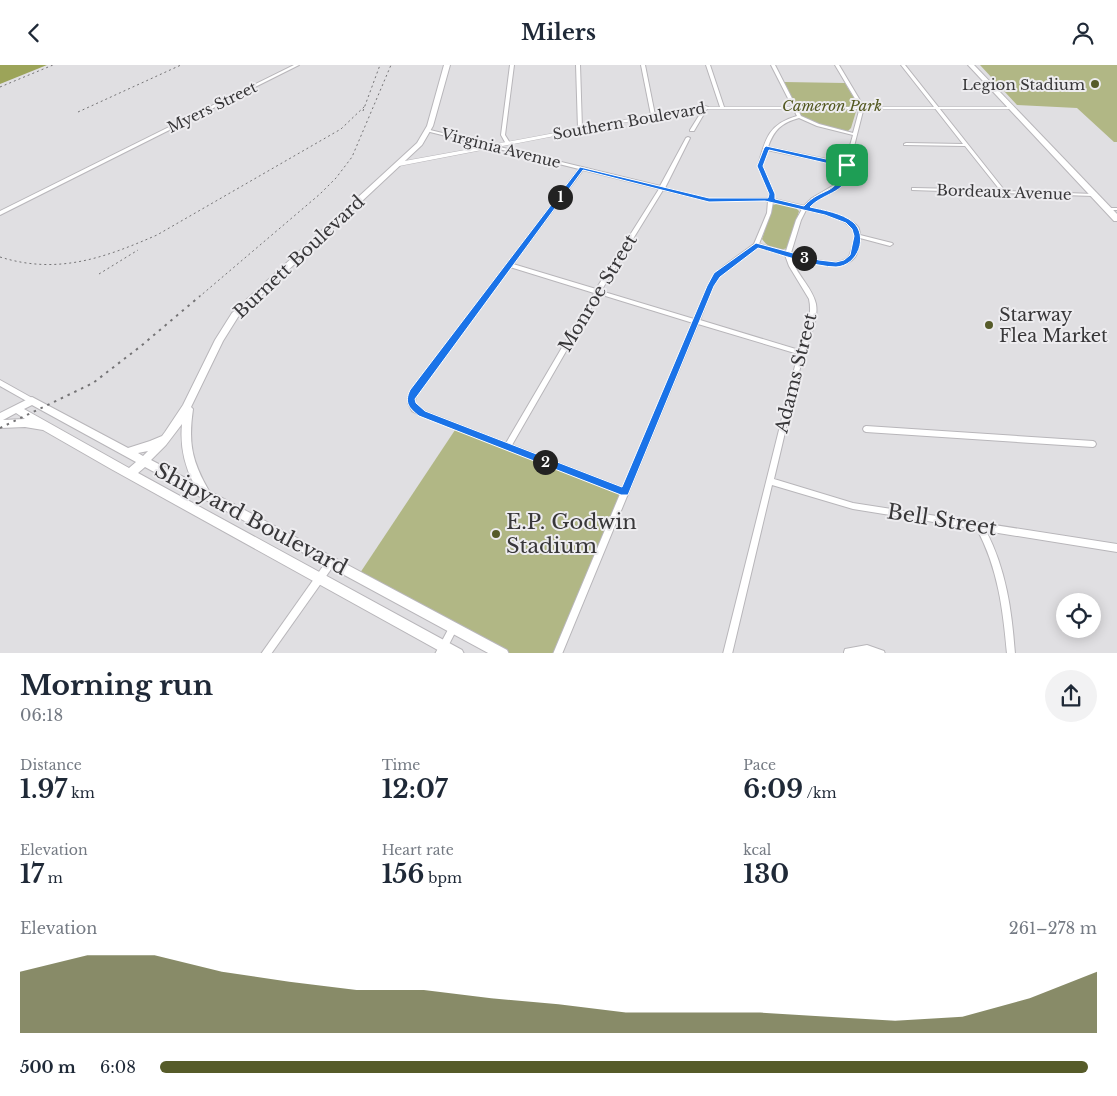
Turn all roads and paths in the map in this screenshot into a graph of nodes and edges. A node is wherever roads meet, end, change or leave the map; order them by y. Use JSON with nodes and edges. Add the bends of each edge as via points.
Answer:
{"nodes":[{"id":1,"x":297,"y":65,"type":"edge"},
{"id":2,"x":447,"y":65,"type":"edge"},
{"id":3,"x":512,"y":65,"type":"edge"},
{"id":4,"x":578,"y":65,"type":"edge"},
{"id":5,"x":643,"y":65,"type":"edge"},
{"id":6,"x":708,"y":65,"type":"edge"},
{"id":7,"x":773,"y":65,"type":"edge"},
{"id":8,"x":837,"y":65,"type":"edge"},
{"id":9,"x":903,"y":65,"type":"edge"},
{"id":10,"x":971,"y":65,"type":"edge"},
{"id":11,"x":706,"y":107,"type":"junction"},
{"id":12,"x":722,"y":107,"type":"junction"},
{"id":13,"x":793,"y":107,"type":"junction"},
{"id":14,"x":862,"y":107,"type":"junction"},
{"id":15,"x":937,"y":108,"type":"junction"},
{"id":16,"x":1011,"y":108,"type":"junction"},
{"id":17,"x":653,"y":115,"type":"junction"},
{"id":18,"x":799,"y":117,"type":"junction"},
{"id":19,"x":580,"y":129,"type":"junction"},
{"id":20,"x":428,"y":130,"type":"junction"},
{"id":21,"x":692,"y":130,"type":"dead end"},
{"id":22,"x":854,"y":134,"type":"junction"},
{"id":23,"x":688,"y":139,"type":"dead end"},
{"id":24,"x":472,"y":141,"type":"junction"},
{"id":25,"x":508,"y":143,"type":"junction"},
{"id":26,"x":906,"y":144,"type":"dead end"},
{"id":27,"x":966,"y":145,"type":"junction"},
{"id":28,"x":491,"y":146,"type":"junction"},
{"id":29,"x":766,"y":148,"type":"junction"},
{"id":30,"x":467,"y":151,"type":"junction"},
{"id":31,"x":399,"y":164,"type":"junction"},
{"id":32,"x":847,"y":165,"type":"junction"},
{"id":33,"x":582,"y":168,"type":"junction"},
{"id":34,"x":662,"y":188,"type":"junction"},
{"id":35,"x":914,"y":189,"type":"dead end"},
{"id":36,"x":1003,"y":191,"type":"junction"},
{"id":37,"x":1094,"y":195,"type":"junction"},
{"id":38,"x":771,"y":200,"type":"junction"},
{"id":39,"x":805,"y":208,"type":"junction"},
{"id":40,"x":1107,"y":209,"type":"junction"},
{"id":41,"x":1117,"y":209,"type":"edge"},
{"id":42,"x":0,"y":213,"type":"edge"},
{"id":43,"x":1117,"y":219,"type":"edge"},
{"id":44,"x":858,"y":236,"type":"junction"},
{"id":45,"x":890,"y":244,"type":"dead end"},
{"id":46,"x":756,"y":245,"type":"junction"},
{"id":47,"x":788,"y":254,"type":"junction"},
{"id":48,"x":509,"y":265,"type":"junction"},
{"id":49,"x":597,"y":292,"type":"junction"},
{"id":50,"x":696,"y":322,"type":"junction"},
{"id":51,"x":801,"y":353,"type":"junction"},
{"id":52,"x":0,"y":383,"type":"edge"},
{"id":53,"x":32,"y":401,"type":"junction"},
{"id":54,"x":189,"y":402,"type":"junction"},
{"id":55,"x":16,"y":409,"type":"junction"},
{"id":56,"x":0,"y":417,"type":"edge"},
{"id":57,"x":0,"y":424,"type":"edge"},
{"id":58,"x":48,"y":427,"type":"junction"},
{"id":59,"x":866,"y":429,"type":"dead end"},
{"id":60,"x":169,"y":434,"type":"junction"},
{"id":61,"x":1093,"y":444,"type":"dead end"},
{"id":62,"x":507,"y":447,"type":"junction"},
{"id":63,"x":127,"y":453,"type":"junction"},
{"id":64,"x":143,"y":462,"type":"junction"},
{"id":65,"x":130,"y":474,"type":"junction"},
{"id":66,"x":770,"y":481,"type":"junction"},
{"id":67,"x":624,"y":492,"type":"junction"},
{"id":68,"x":207,"y":495,"type":"junction"},
{"id":69,"x":980,"y":527,"type":"junction"},
{"id":70,"x":1117,"y":548,"type":"edge"},
{"id":71,"x":332,"y":562,"type":"junction"},
{"id":72,"x":320,"y":578,"type":"junction"},
{"id":73,"x":454,"y":627,"type":"junction"},
{"id":74,"x":441,"y":650,"type":"edge"},
{"id":75,"x":848,"y":652,"type":"edge"},
{"id":76,"x":265,"y":653,"type":"edge"},
{"id":77,"x":458,"y":653,"type":"edge"},
{"id":78,"x":503,"y":653,"type":"edge"},
{"id":79,"x":557,"y":653,"type":"edge"},
{"id":80,"x":727,"y":653,"type":"edge"},
{"id":81,"x":881,"y":653,"type":"edge"},
{"id":82,"x":1011,"y":653,"type":"edge"}],
"edges":[{"from":1,"to":42,"type":"street","name":"Myers Street"},
{"from":2,"to":20,"type":"main road","name":"Burnett Boulevard"},
{"from":3,"to":25,"type":"street","via":[[503,135]]},
{"from":4,"to":19,"type":"street"},
{"from":5,"to":17,"type":"street"},
{"from":6,"to":12,"type":"street"},
{"from":7,"to":13,"type":"street"},
{"from":8,"to":14,"type":"street"},
{"from":9,"to":15,"type":"street"},
{"from":10,"to":16,"type":"highway"},
{"from":11,"to":12,"type":"street","name":"Southern Boulevard"},
{"from":11,"to":17,"type":"street","name":"Southern Boulevard"},
{"from":11,"to":21,"type":"street"},
{"from":12,"to":13,"type":"street","name":"Southern Boulevard"},
{"from":13,"to":14,"type":"street","name":"Southern Boulevard"},
{"from":13,"to":18,"type":"street"},
{"from":14,"to":15,"type":"street","name":"Southern Boulevard"},
{"from":14,"to":22,"type":"street"},
{"from":15,"to":16,"type":"street","name":"Southern Boulevard"},
{"from":15,"to":27,"type":"street"},
{"from":16,"to":37,"type":"highway"},
{"from":17,"to":19,"type":"street","name":"Southern Boulevard"},
{"from":18,"to":22,"type":"street"},
{"from":18,"to":29,"type":"street","via":[[788,119],[776,127]]},
{"from":19,"to":25,"type":"street","name":"Southern Boulevard"},
{"from":20,"to":24,"type":"street","name":"Virginia Avenue"},
{"from":20,"to":31,"type":"main road","name":"Burnett Boulevard","via":[[420,144]]},
{"from":22,"to":32,"type":"street"},
{"from":23,"to":34,"type":"street","name":"Monroe Street"},
{"from":24,"to":28,"type":"street","name":"Virginia Avenue"},
{"from":24,"to":30,"type":"street","via":[[473,146]]},
{"from":25,"to":28,"type":"street","name":"Southern Boulevard"},
{"from":26,"to":27,"type":"street"},
{"from":27,"to":36,"type":"street"},
{"from":28,"to":30,"type":"street","name":"Southern Boulevard"},
{"from":28,"to":33,"type":"street","name":"Virginia Avenue"},
{"from":29,"to":32,"type":"street"},
{"from":29,"to":38,"type":"street","via":[[760,166],[772,194]]},
{"from":30,"to":31,"type":"street","name":"Southern Boulevard"},
{"from":31,"to":54,"type":"main road","name":"Burnett Boulevard","via":[[235,315]]},
{"from":32,"to":39,"type":"street","via":[[843,182],[836,189],[812,200]]},
{"from":33,"to":34,"type":"street","name":"Virginia Avenue"},
{"from":33,"to":48,"type":"street"},
{"from":34,"to":38,"type":"street","name":"Virginia Avenue","via":[[709,200]]},
{"from":34,"to":49,"type":"street","name":"Monroe Street"},
{"from":35,"to":36,"type":"street","name":"Bordeaux Avenue"},
{"from":36,"to":37,"type":"street","name":"Bordeaux Avenue"},
{"from":37,"to":40,"type":"highway"},
{"from":38,"to":39,"type":"street","name":"Virginia Avenue"},
{"from":38,"to":46,"type":"street"},
{"from":39,"to":44,"type":"street","name":"Virginia Avenue","via":[[848,221]]},
{"from":39,"to":47,"type":"street"},
{"from":40,"to":41,"type":"street"},
{"from":40,"to":43,"type":"highway"},
{"from":44,"to":45,"type":"street"},
{"from":44,"to":47,"type":"street","via":[[853,256],[846,262],[836,264]]},
{"from":46,"to":47,"type":"street"},
{"from":46,"to":50,"type":"street","via":[[717,275]]},
{"from":47,"to":51,"type":"street","name":"Adams Street","via":[[813,305]]},
{"from":48,"to":49,"type":"street"},
{"from":48,"to":62,"type":"street","via":[[410,399],[422,413]]},
{"from":49,"to":50,"type":"street"},
{"from":49,"to":62,"type":"street","name":"Monroe Street"},
{"from":50,"to":51,"type":"street"},
{"from":50,"to":67,"type":"street"},
{"from":51,"to":66,"type":"street","name":"Adams Street"},
{"from":52,"to":53,"type":"street","name":"Shipyard Boulevard"},
{"from":53,"to":55,"type":"main road"},
{"from":53,"to":63,"type":"main road","name":"Shipyard Boulevard"},
{"from":54,"to":60,"type":"main road","name":"Burnett Boulevard"},
{"from":54,"to":68,"type":"main road","via":[[186,449],[193,473]]},
{"from":55,"to":56,"type":"main road"},
{"from":55,"to":58,"type":"main road","name":"Shipyard Boulevard"},
{"from":57,"to":58,"type":"main road","via":[[25,423]]},
{"from":58,"to":65,"type":"main road","name":"Shipyard Boulevard"},
{"from":59,"to":61,"type":"street"},
{"from":60,"to":63,"type":"main road","via":[[153,445]]},
{"from":60,"to":64,"type":"main road","name":"Burnett Boulevard"},
{"from":62,"to":67,"type":"street"},
{"from":63,"to":64,"type":"main road","name":"Shipyard Boulevard"},
{"from":64,"to":65,"type":"main road","name":"Burnett Boulevard"},
{"from":64,"to":68,"type":"main road","name":"Shipyard Boulevard"},
{"from":65,"to":72,"type":"main road","name":"Shipyard Boulevard"},
{"from":66,"to":69,"type":"street","name":"Bell Street","via":[[853,506]]},
{"from":66,"to":80,"type":"street","name":"Adams Street"},
{"from":67,"to":79,"type":"street"},
{"from":68,"to":71,"type":"main road","name":"Shipyard Boulevard"},
{"from":69,"to":70,"type":"street","name":"Bell Street"},
{"from":69,"to":82,"type":"street","via":[[1000,577]]},
{"from":71,"to":72,"type":"street"},
{"from":71,"to":73,"type":"main road","name":"Shipyard Boulevard"},
{"from":72,"to":74,"type":"main road","name":"Shipyard Boulevard"},
{"from":72,"to":76,"type":"street"},
{"from":73,"to":74,"type":"street"},
{"from":73,"to":78,"type":"main road","name":"Shipyard Boulevard"},
{"from":74,"to":77,"type":"main road","name":"Shipyard Boulevard"},
{"from":75,"to":81,"type":"street","via":[[868,649]]}]}
